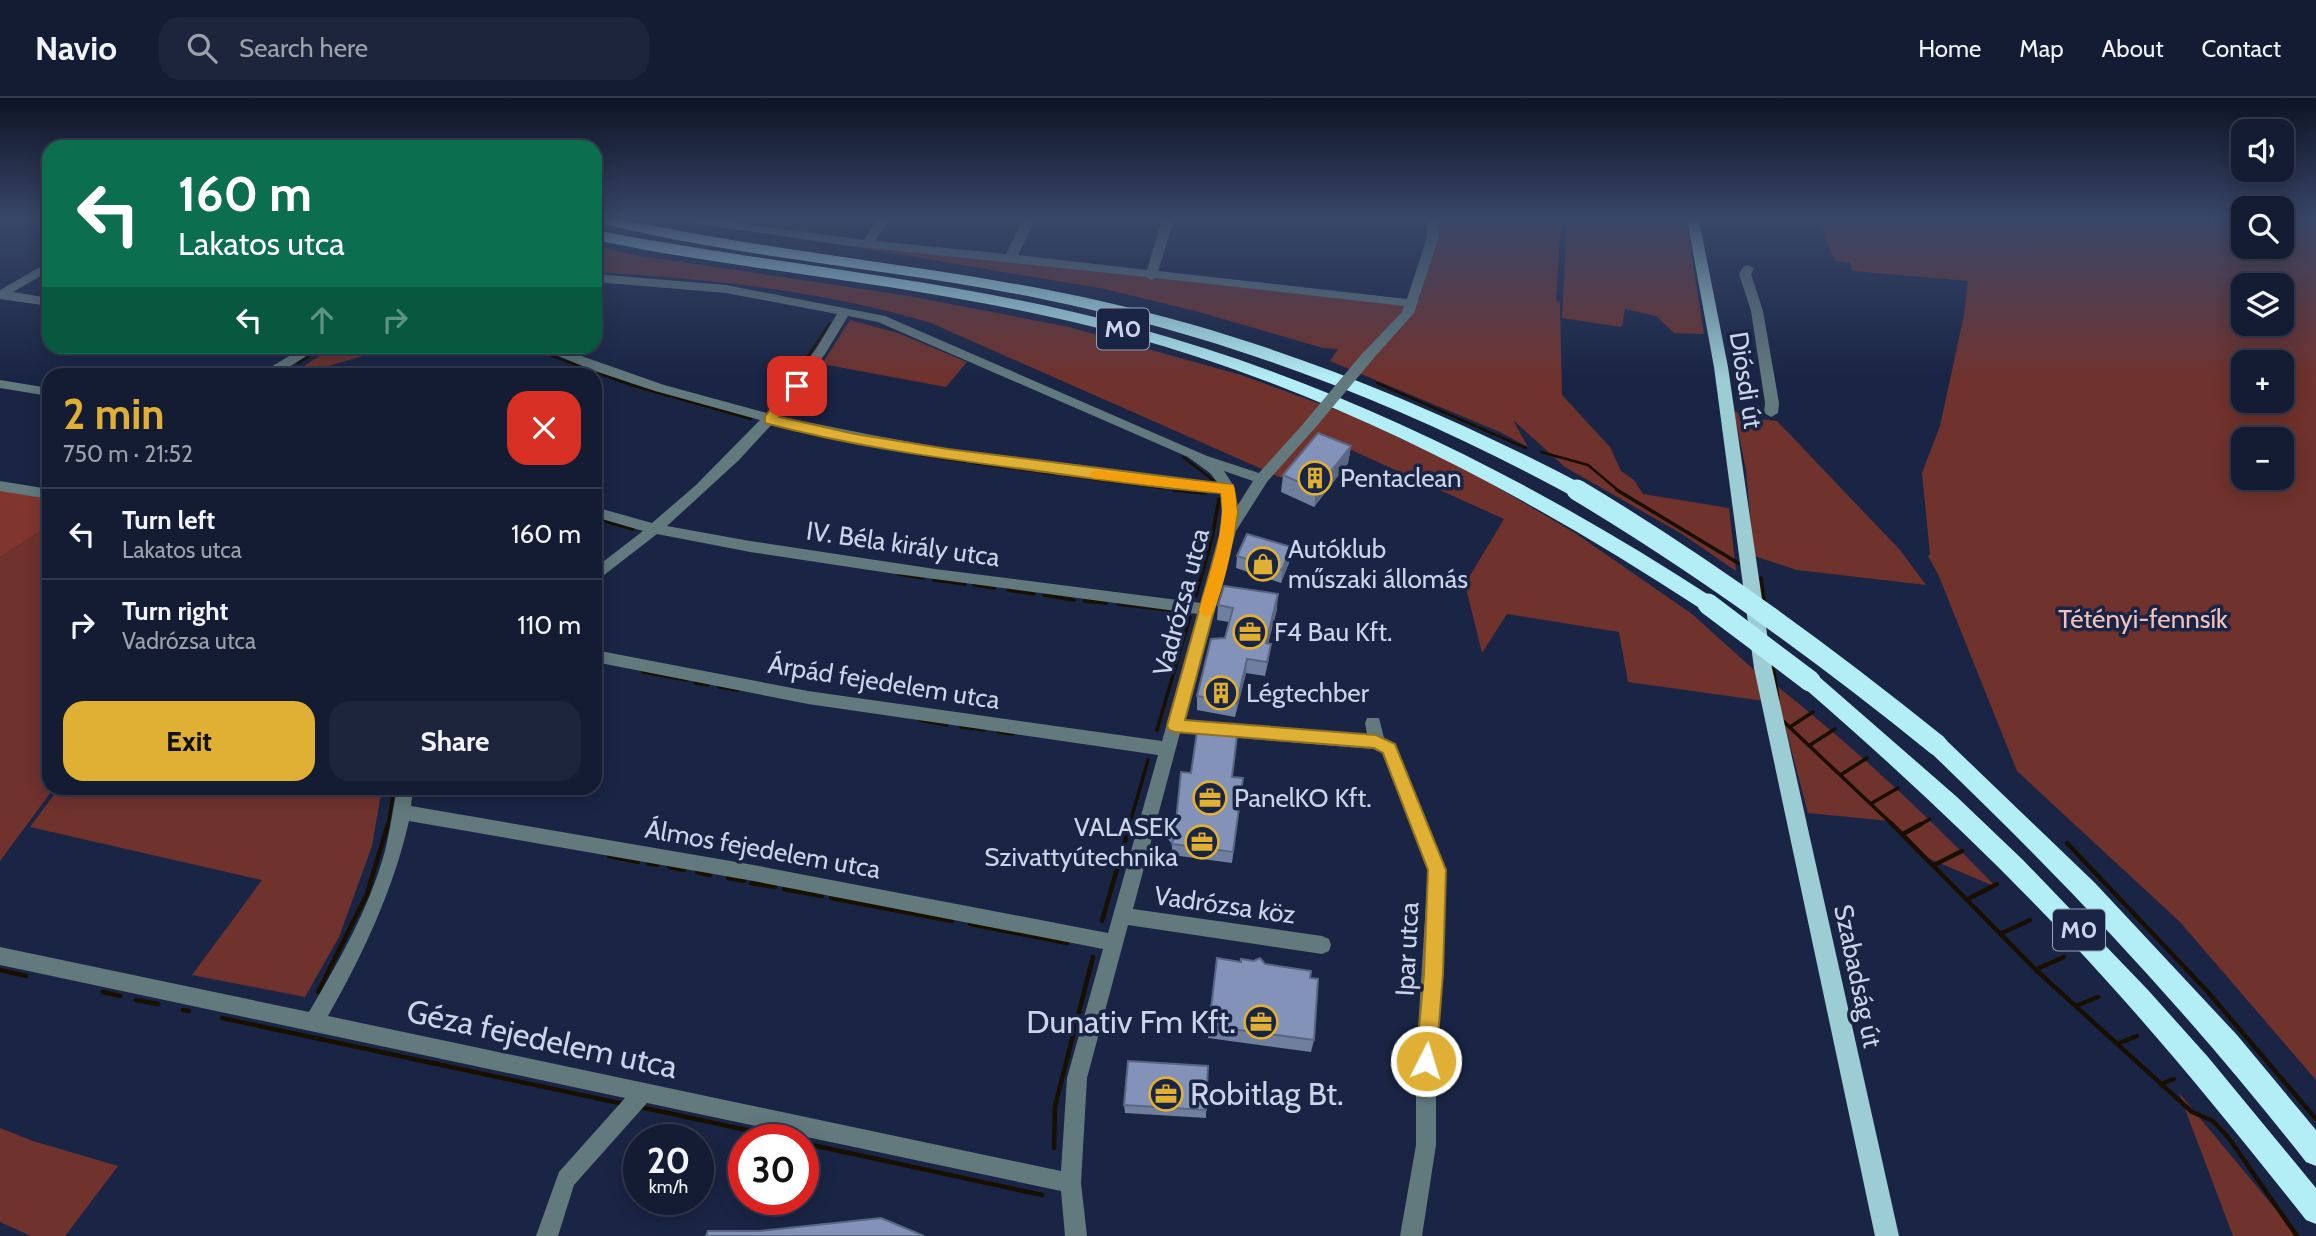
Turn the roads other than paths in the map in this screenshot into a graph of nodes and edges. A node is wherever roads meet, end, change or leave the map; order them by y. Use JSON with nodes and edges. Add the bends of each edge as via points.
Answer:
{"nodes":[{"id":1,"x":37,"y":273,"type":"edge"},
{"id":2,"x":815,"y":273,"type":"edge"},
{"id":3,"x":914,"y":273,"type":"edge"},
{"id":4,"x":1127,"y":273,"type":"edge"},
{"id":5,"x":1152,"y":273,"type":"edge"},
{"id":6,"x":1422,"y":273,"type":"edge"},
{"id":7,"x":1703,"y":273,"type":"edge"},
{"id":8,"x":1746,"y":273,"type":"edge"},
{"id":9,"x":1151,"y":276,"type":"junction"},
{"id":10,"x":602,"y":279,"type":"edge"},
{"id":11,"x":1,"y":295,"type":"edge"},
{"id":12,"x":42,"y":301,"type":"edge"},
{"id":13,"x":1412,"y":303,"type":"junction"},
{"id":14,"x":845,"y":312,"type":"junction"},
{"id":15,"x":300,"y":354,"type":"edge"},
{"id":16,"x":563,"y":354,"type":"edge"},
{"id":17,"x":284,"y":368,"type":"edge"},
{"id":18,"x":0,"y":384,"type":"edge"},
{"id":19,"x":42,"y":391,"type":"edge"},
{"id":20,"x":1770,"y":413,"type":"dead end"},
{"id":21,"x":769,"y":419,"type":"junction"},
{"id":22,"x":1203,"y":460,"type":"junction"},
{"id":23,"x":1272,"y":467,"type":"junction"},
{"id":24,"x":1245,"y":474,"type":"junction"},
{"id":25,"x":1262,"y":479,"type":"junction"},
{"id":26,"x":0,"y":486,"type":"edge"},
{"id":27,"x":1228,"y":488,"type":"junction"},
{"id":28,"x":42,"y":493,"type":"edge"},
{"id":29,"x":602,"y":514,"type":"edge"},
{"id":30,"x":658,"y":528,"type":"junction"},
{"id":31,"x":1227,"y":535,"type":"junction"},
{"id":32,"x":602,"y":571,"type":"edge"},
{"id":33,"x":1207,"y":608,"type":"junction"},
{"id":34,"x":602,"y":657,"type":"edge"},
{"id":35,"x":1175,"y":726,"type":"junction"},
{"id":36,"x":1774,"y":727,"type":"joint"},
{"id":37,"x":1167,"y":749,"type":"junction"},
{"id":38,"x":404,"y":795,"type":"edge"},
{"id":39,"x":402,"y":812,"type":"junction"},
{"id":40,"x":1121,"y":916,"type":"junction"},
{"id":41,"x":1113,"y":942,"type":"junction"},
{"id":42,"x":1322,"y":945,"type":"dead end"},
{"id":43,"x":0,"y":956,"type":"edge"},
{"id":44,"x":314,"y":1022,"type":"junction"},
{"id":45,"x":643,"y":1093,"type":"junction"},
{"id":46,"x":2316,"y":1152,"type":"edge"},
{"id":47,"x":1071,"y":1183,"type":"junction"},
{"id":48,"x":2316,"y":1210,"type":"edge"},
{"id":49,"x":547,"y":1236,"type":"edge"},
{"id":50,"x":1076,"y":1236,"type":"edge"},
{"id":51,"x":1411,"y":1236,"type":"edge"},
{"id":52,"x":1887,"y":1236,"type":"edge"}],
"edges":[{"from":1,"to":11,"type":"street"},
{"from":2,"to":48,"type":"highway","number":"M0","bridge":true,"via":[[1042,310],[1243,365],[1398,426],[1620,545],[1810,681],[1931,785],[2060,910],[2160,1020]]},
{"from":3,"to":46,"type":"highway","number":"M0","bridge":true,"via":[[1168,323],[1295,363],[1410,408],[1525,461],[1660,539],[1749,599],[1937,745],[2129,933]]},
{"from":4,"to":9,"type":"street"},
{"from":5,"to":9,"type":"street"},
{"from":6,"to":13,"type":"street"},
{"from":7,"to":36,"type":"main road","name":"Diósdi út"},
{"from":8,"to":20,"type":"street","via":[[1757,312]]},
{"from":9,"to":13,"type":"street"},
{"from":10,"to":14,"type":"street","via":[[726,289]]},
{"from":11,"to":12,"type":"street"},
{"from":13,"to":23,"type":"street","bridge":true},
{"from":14,"to":21,"type":"street","via":[[797,386]]},
{"from":14,"to":22,"type":"street","via":[[905,328]]},
{"from":15,"to":17,"type":"street"},
{"from":16,"to":21,"type":"street","via":[[671,392]]},
{"from":18,"to":19,"type":"street"},
{"from":21,"to":27,"type":"street","via":[[948,454]]},
{"from":21,"to":30,"type":"street"},
{"from":22,"to":24,"type":"street"},
{"from":22,"to":27,"type":"street"},
{"from":23,"to":24,"type":"street"},
{"from":23,"to":25,"type":"street"},
{"from":24,"to":25,"type":"street"},
{"from":25,"to":31,"type":"street"},
{"from":26,"to":28,"type":"street"},
{"from":27,"to":31,"type":"street","name":"Vadrózsa utca","via":[[1231,512]]},
{"from":29,"to":30,"type":"street","name":"IV. Béla király utca"},
{"from":30,"to":32,"type":"street"},
{"from":30,"to":33,"type":"street","name":"IV. Béla király utca","via":[[925,573]]},
{"from":31,"to":33,"type":"street","name":"Vadrózsa utca"},
{"from":33,"to":35,"type":"street","name":"Vadrózsa utca"},
{"from":34,"to":37,"type":"street","name":"Árpád fejedelem utca","via":[[865,705]]},
{"from":35,"to":37,"type":"street","name":"Vadrózsa utca"},
{"from":35,"to":51,"type":"street","name":"Ipar utca","via":[[1374,732],[1389,748],[1437,870],[1426,1145]]},
{"from":36,"to":52,"type":"main road","name":"Szabadság út"},
{"from":37,"to":40,"type":"street","name":"Vadrózsa utca"},
{"from":38,"to":39,"type":"street"},
{"from":39,"to":41,"type":"street","name":"Álmos fejedelem utca"},
{"from":39,"to":44,"type":"street","via":[[376,909]]},
{"from":40,"to":41,"type":"street","name":"Vadrózsa utca"},
{"from":40,"to":42,"type":"street","name":"Vadrózsa köz"},
{"from":41,"to":47,"type":"street","name":"Vadrózsa utca","via":[[1077,1078]]},
{"from":43,"to":44,"type":"street","name":"Géza fejedelem utca"},
{"from":44,"to":45,"type":"street","name":"Géza fejedelem utca"},
{"from":45,"to":47,"type":"street","name":"Géza fejedelem utca"},
{"from":45,"to":49,"type":"street","via":[[566,1180]]},
{"from":47,"to":50,"type":"street","name":"Vadrózsa utca"}]}
